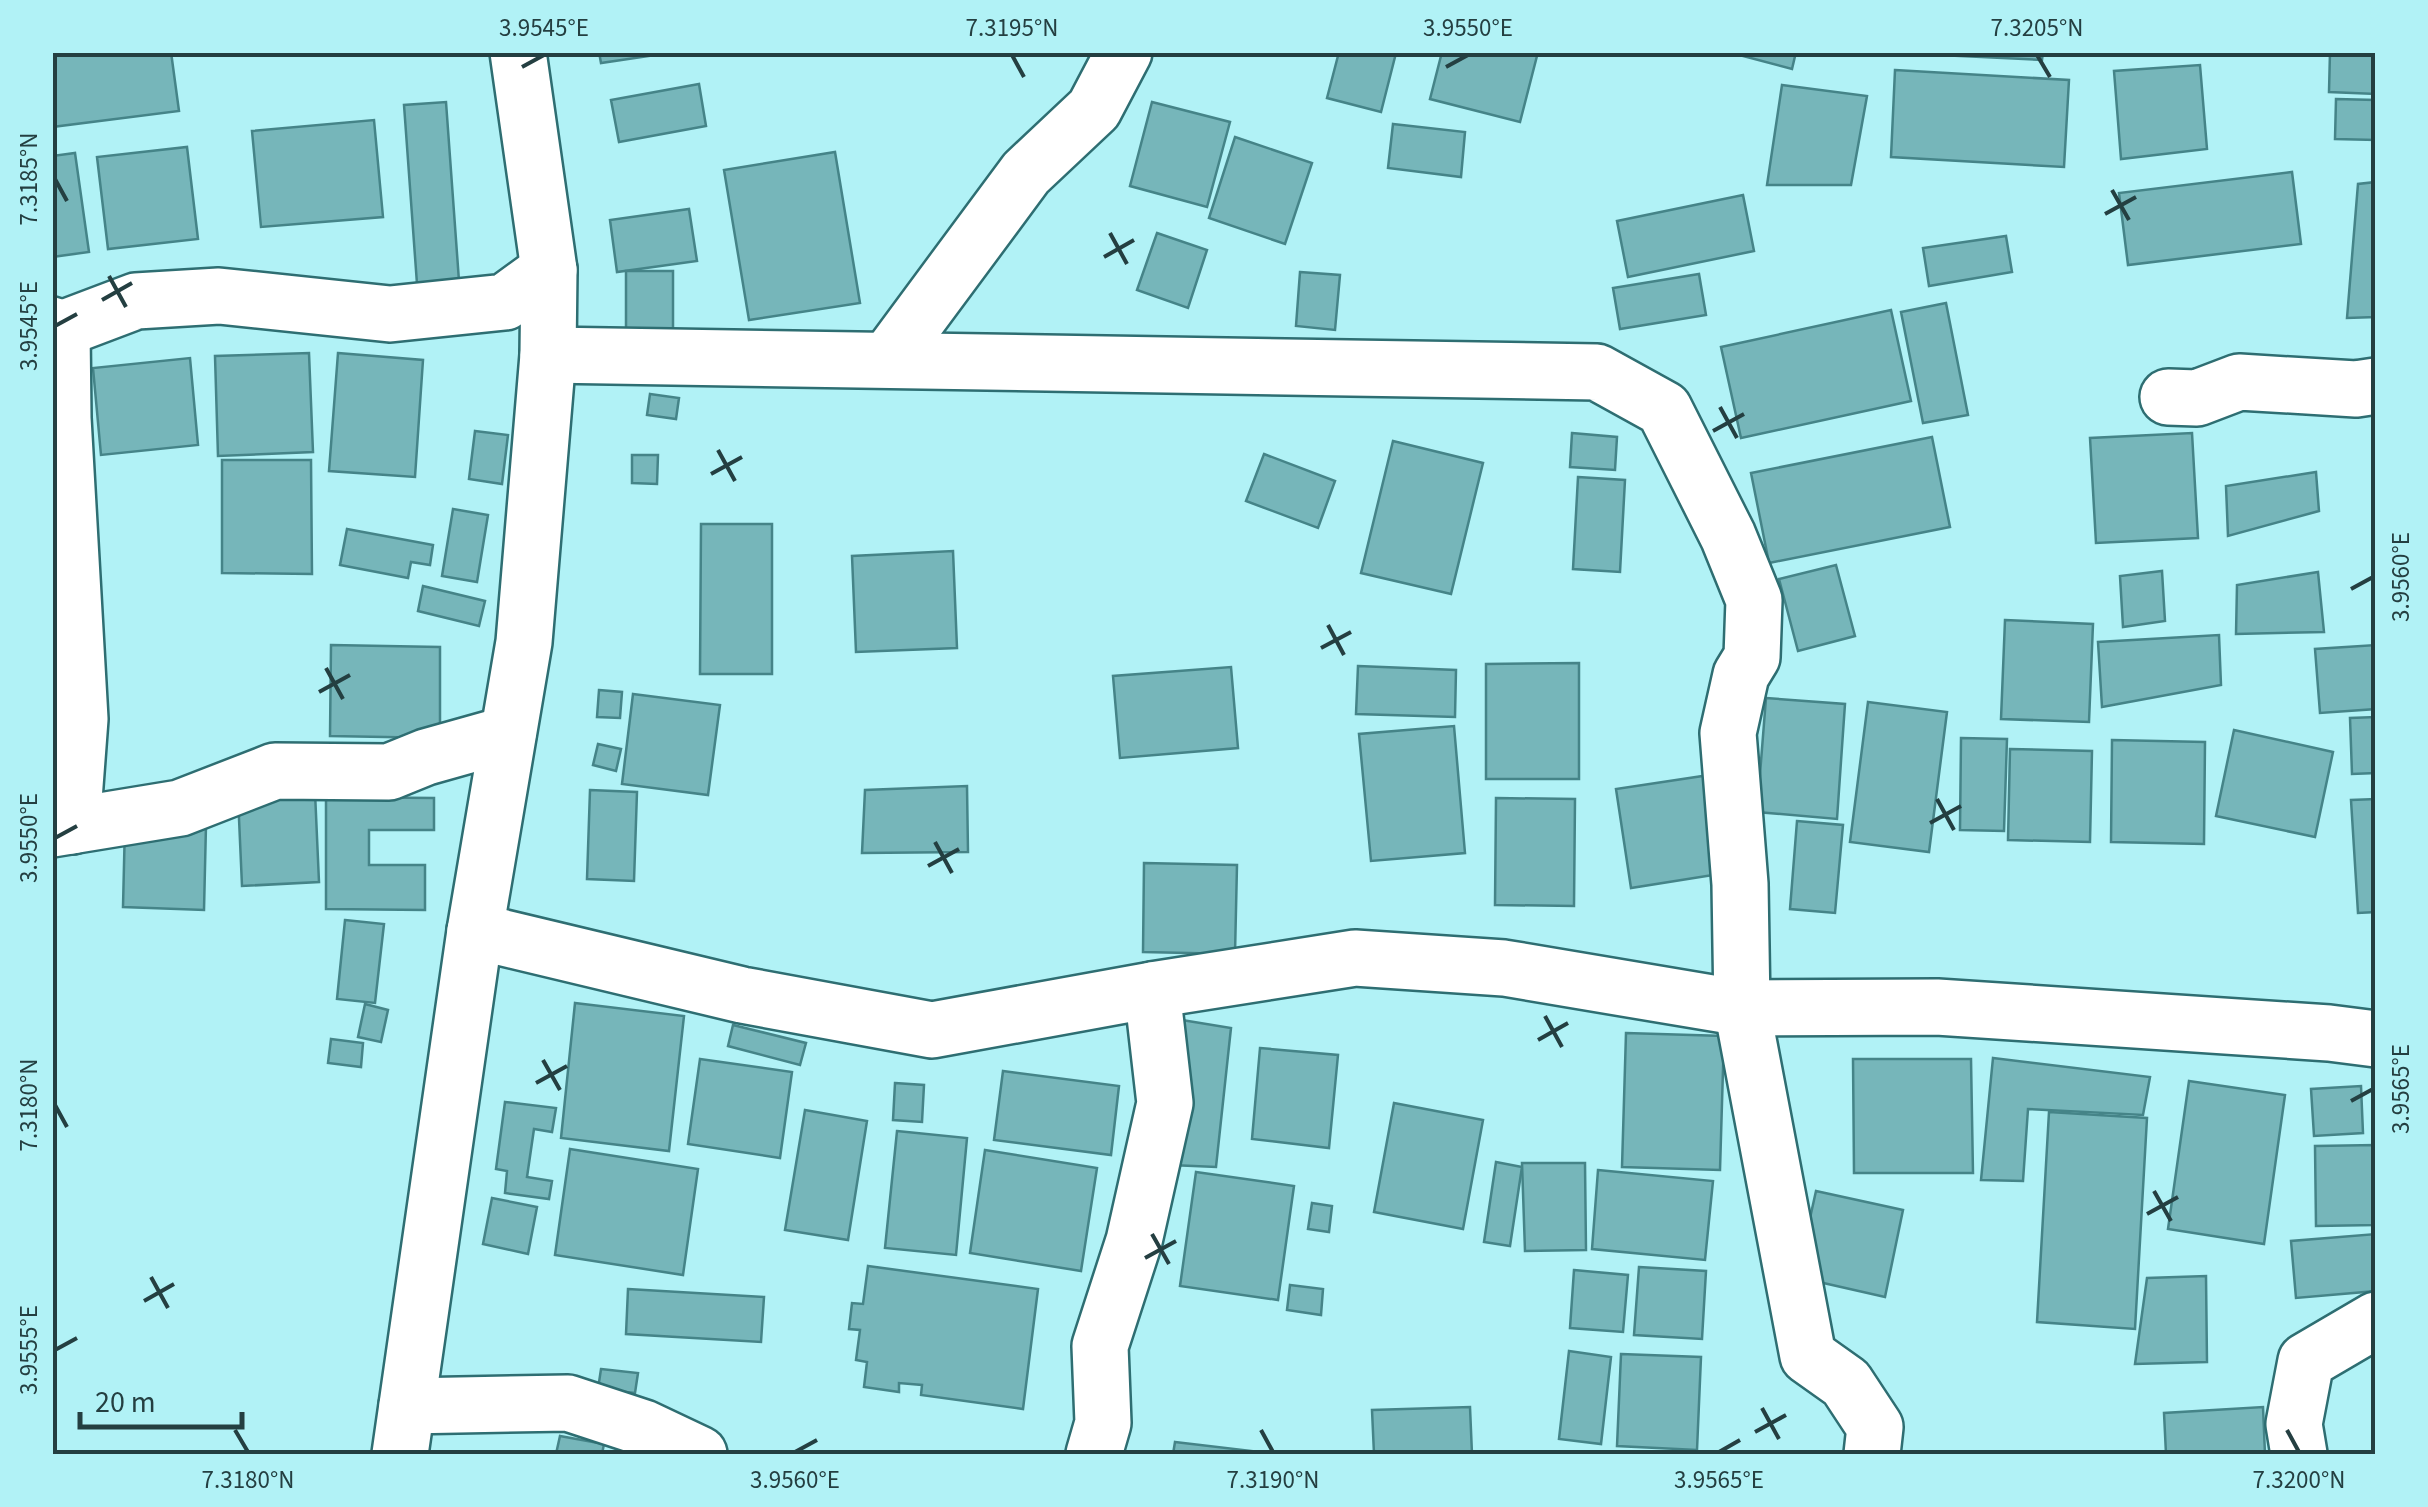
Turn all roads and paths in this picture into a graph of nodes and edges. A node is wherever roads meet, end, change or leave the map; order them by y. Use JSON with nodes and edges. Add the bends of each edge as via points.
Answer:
{"nodes":[{"id":1,"x":518,"y":52,"type":"edge"},
{"id":2,"x":1124,"y":52,"type":"edge"},
{"id":3,"x":548,"y":270,"type":"junction"},
{"id":4,"x":56,"y":328,"type":"edge"},
{"id":5,"x":548,"y":355,"type":"junction"},
{"id":6,"x":890,"y":358,"type":"junction"},
{"id":7,"x":2376,"y":386,"type":"edge"},
{"id":8,"x":2168,"y":397,"type":"dead end"},
{"id":9,"x":508,"y":734,"type":"junction"},
{"id":10,"x":62,"y":827,"type":"edge"},
{"id":11,"x":475,"y":931,"type":"junction"},
{"id":12,"x":1152,"y":990,"type":"junction"},
{"id":13,"x":1742,"y":1008,"type":"junction"},
{"id":14,"x":2376,"y":1039,"type":"edge"},
{"id":15,"x":2376,"y":1320,"type":"edge"},
{"id":16,"x":404,"y":1430,"type":"edge"},
{"id":17,"x":1106,"y":1444,"type":"edge"},
{"id":18,"x":699,"y":1454,"type":"edge"},
{"id":19,"x":1872,"y":1454,"type":"edge"},
{"id":20,"x":2298,"y":1454,"type":"edge"}],
"edges":[{"from":1,"to":3,"type":"street"},
{"from":2,"to":6,"type":"street","via":[[1094,108],[1026,173]]},
{"from":3,"to":4,"type":"street","via":[[504,302],[390,314],[202,296],[136,301]]},
{"from":3,"to":5,"type":"street"},
{"from":4,"to":10,"type":"street","via":[[80,720]]},
{"from":5,"to":6,"type":"street"},
{"from":5,"to":9,"type":"street","via":[[524,642]]},
{"from":6,"to":13,"type":"street","via":[[1597,372],[1664,409],[1754,600],[1752,657],[1741,675],[1728,733]]},
{"from":7,"to":8,"type":"street","via":[[2239,382],[2197,398]]},
{"from":9,"to":10,"type":"street","via":[[388,772],[275,771],[180,808]]},
{"from":9,"to":11,"type":"street"},
{"from":11,"to":12,"type":"street","via":[[742,995],[932,1030]]},
{"from":11,"to":16,"type":"street"},
{"from":12,"to":13,"type":"street","via":[[1355,958],[1504,968]]},
{"from":12,"to":17,"type":"street","via":[[1165,1103],[1134,1242],[1100,1346]]},
{"from":13,"to":14,"type":"street","via":[[1938,1007]]},
{"from":13,"to":19,"type":"street","via":[[1808,1356],[1846,1383],[1875,1427]]},
{"from":15,"to":20,"type":"street","via":[[2306,1361],[2294,1424]]},
{"from":16,"to":18,"type":"street","via":[[568,1404]]}]}
